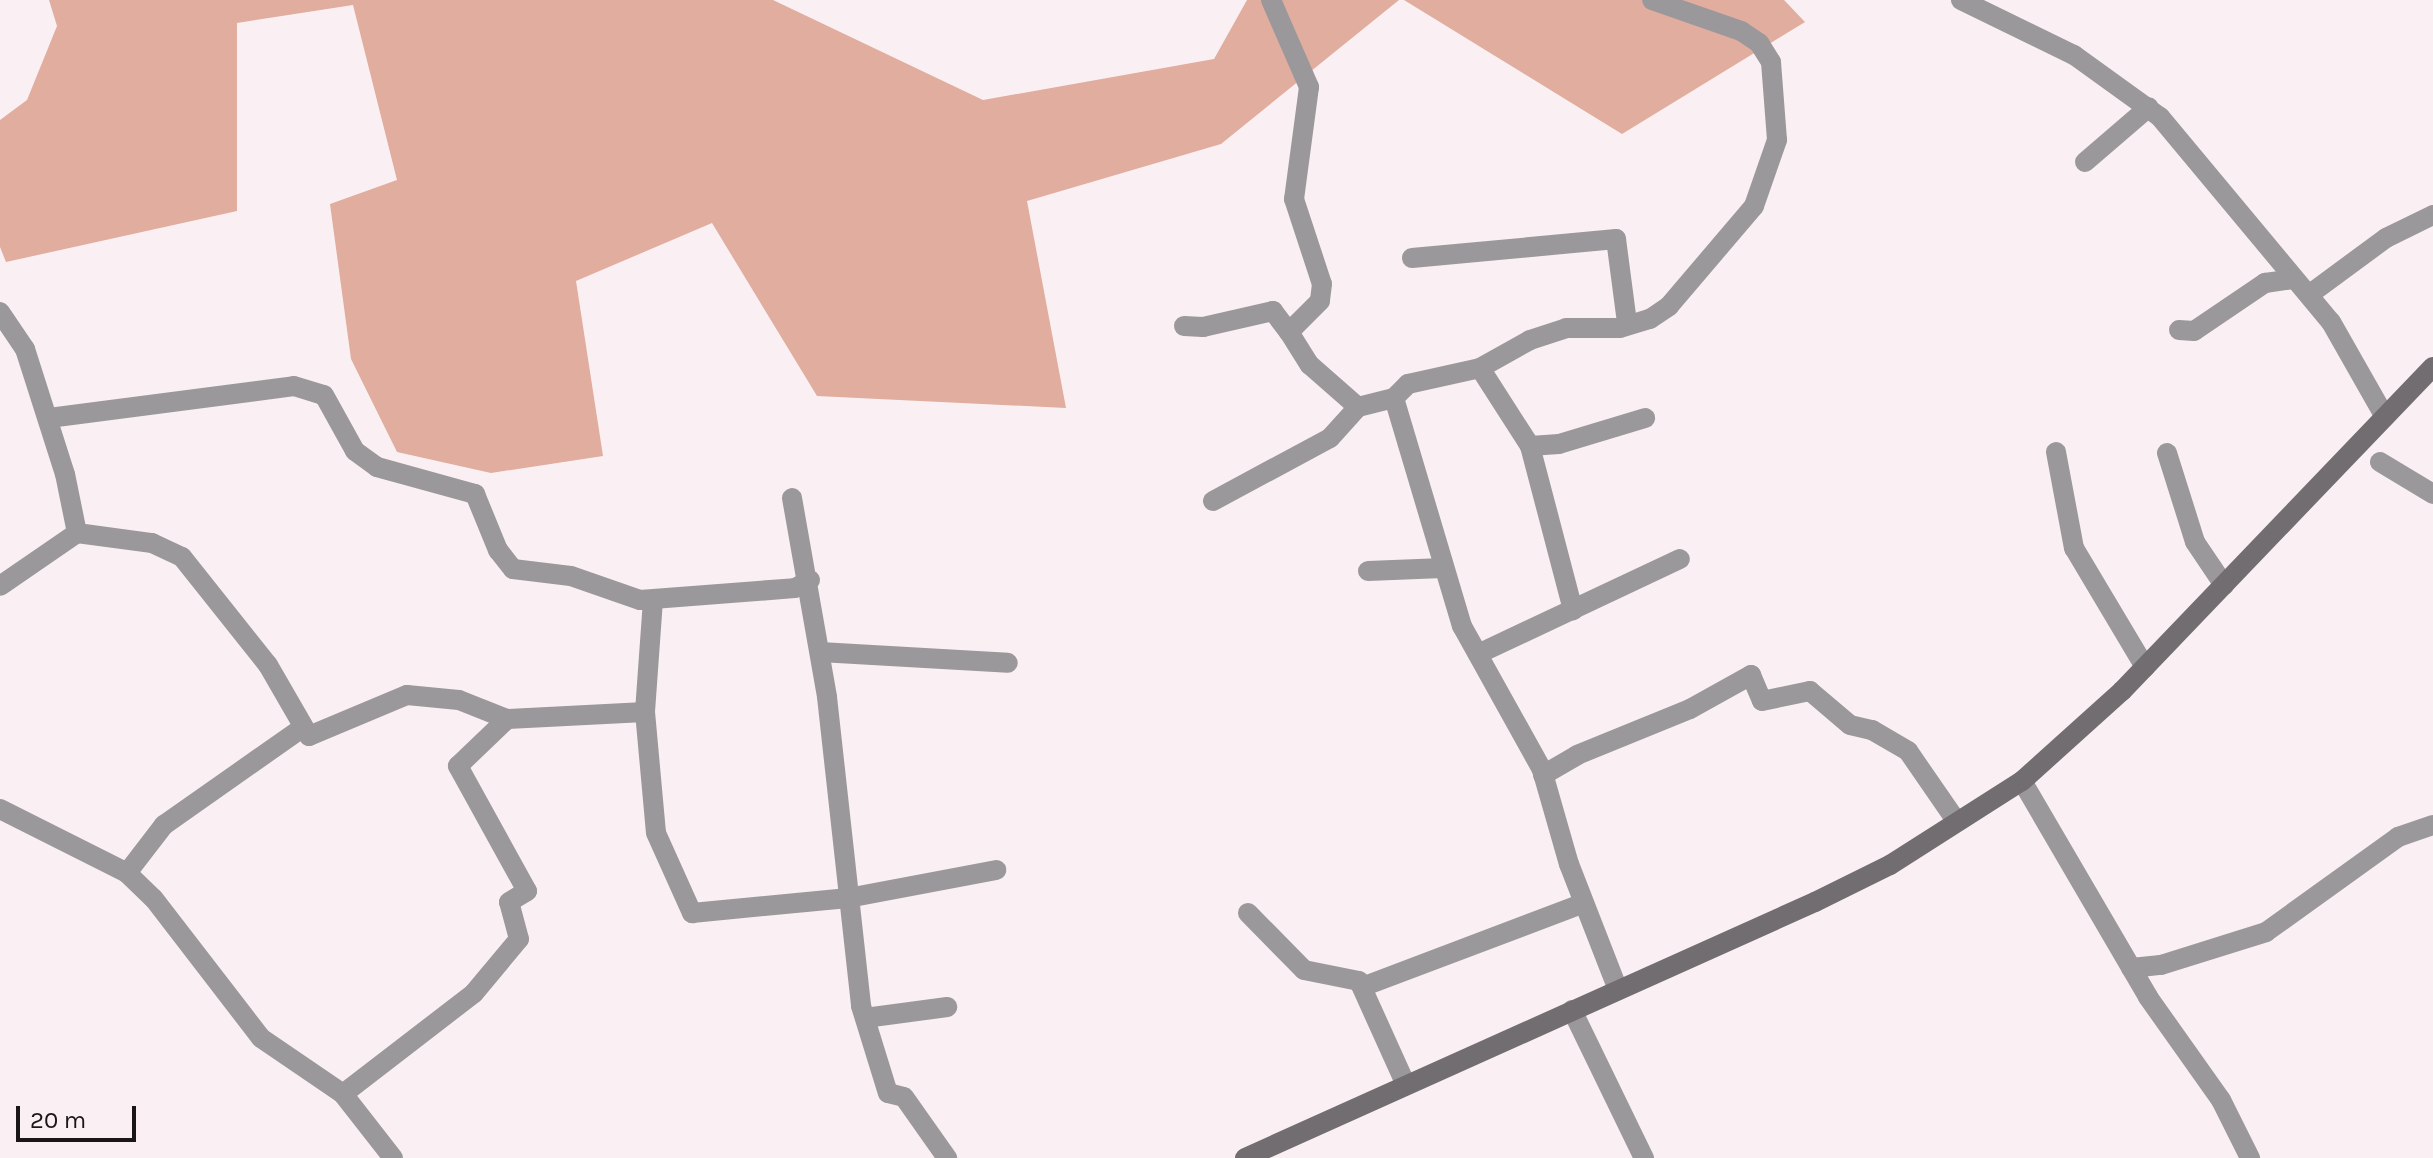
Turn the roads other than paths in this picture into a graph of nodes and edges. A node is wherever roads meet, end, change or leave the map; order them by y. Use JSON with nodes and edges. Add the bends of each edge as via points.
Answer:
{"nodes":[{"id":1,"x":1271,"y":0,"type":"edge"},
{"id":2,"x":1652,"y":0,"type":"edge"},
{"id":3,"x":1961,"y":0,"type":"edge"},
{"id":4,"x":2149,"y":107,"type":"junction"},
{"id":5,"x":2085,"y":162,"type":"dead end"},
{"id":6,"x":2433,"y":215,"type":"edge"},
{"id":7,"x":1412,"y":258,"type":"dead end"},
{"id":8,"x":2294,"y":279,"type":"junction"},
{"id":9,"x":2310,"y":294,"type":"junction"},
{"id":10,"x":0,"y":312,"type":"edge"},
{"id":11,"x":1627,"y":323,"type":"junction"},
{"id":12,"x":1184,"y":326,"type":"dead end"},
{"id":13,"x":2179,"y":330,"type":"dead end"},
{"id":14,"x":1289,"y":332,"type":"junction"},
{"id":15,"x":2433,"y":367,"type":"edge"},
{"id":16,"x":1480,"y":368,"type":"junction"},
{"id":17,"x":1394,"y":398,"type":"junction"},
{"id":18,"x":1358,"y":407,"type":"junction"},
{"id":19,"x":2385,"y":417,"type":"junction"},
{"id":20,"x":49,"y":418,"type":"junction"},
{"id":21,"x":1645,"y":418,"type":"dead end"},
{"id":22,"x":1530,"y":446,"type":"junction"},
{"id":23,"x":2056,"y":452,"type":"dead end"},
{"id":24,"x":2167,"y":453,"type":"dead end"},
{"id":25,"x":2380,"y":462,"type":"dead end"},
{"id":26,"x":2433,"y":494,"type":"edge"},
{"id":27,"x":792,"y":498,"type":"dead end"},
{"id":28,"x":1213,"y":501,"type":"dead end"},
{"id":29,"x":77,"y":533,"type":"junction"},
{"id":30,"x":1680,"y":559,"type":"dead end"},
{"id":31,"x":1443,"y":568,"type":"junction"},
{"id":32,"x":1368,"y":571,"type":"dead end"},
{"id":33,"x":810,"y":580,"type":"junction"},
{"id":34,"x":2224,"y":585,"type":"junction"},
{"id":35,"x":0,"y":586,"type":"edge"},
{"id":36,"x":653,"y":600,"type":"junction"},
{"id":37,"x":1573,"y":610,"type":"junction"},
{"id":38,"x":820,"y":652,"type":"junction"},
{"id":39,"x":1478,"y":654,"type":"junction"},
{"id":40,"x":1008,"y":663,"type":"dead end"},
{"id":41,"x":2145,"y":667,"type":"junction"},
{"id":42,"x":645,"y":712,"type":"junction"},
{"id":43,"x":507,"y":719,"type":"junction"},
{"id":44,"x":302,"y":728,"type":"junction"},
{"id":45,"x":1543,"y":775,"type":"junction"},
{"id":46,"x":2022,"y":781,"type":"junction"},
{"id":47,"x":0,"y":809,"type":"edge"},
{"id":48,"x":1957,"y":822,"type":"junction"},
{"id":49,"x":2433,"y":825,"type":"edge"},
{"id":50,"x":996,"y":870,"type":"dead end"},
{"id":51,"x":127,"y":873,"type":"junction"},
{"id":52,"x":848,"y":898,"type":"junction"},
{"id":53,"x":1584,"y":903,"type":"junction"},
{"id":54,"x":1248,"y":913,"type":"dead end"},
{"id":55,"x":2131,"y":968,"type":"junction"},
{"id":56,"x":1362,"y":987,"type":"junction"},
{"id":57,"x":1618,"y":990,"type":"junction"},
{"id":58,"x":947,"y":1007,"type":"dead end"},
{"id":59,"x":1572,"y":1010,"type":"junction"},
{"id":60,"x":865,"y":1018,"type":"junction"},
{"id":61,"x":1406,"y":1085,"type":"junction"},
{"id":62,"x":343,"y":1094,"type":"junction"},
{"id":63,"x":393,"y":1158,"type":"edge"},
{"id":64,"x":947,"y":1158,"type":"edge"},
{"id":65,"x":1245,"y":1158,"type":"edge"},
{"id":66,"x":1644,"y":1158,"type":"edge"},
{"id":67,"x":2250,"y":1158,"type":"edge"}],
"edges":[{"from":1,"to":14,"type":"street","via":[[1309,87],[1294,199],[1322,284],[1320,301]]},
{"from":2,"to":11,"type":"street","via":[[1741,31],[1759,43],[1774,72],[1777,140],[1754,206],[1669,306],[1650,319]]},
{"from":3,"to":4,"type":"street","via":[[2008,28],[2074,55]]},
{"from":4,"to":5,"type":"street"},
{"from":4,"to":8,"type":"street"},
{"from":6,"to":9,"type":"street","via":[[2386,238]]},
{"from":7,"to":11,"type":"street","via":[[1616,239]]},
{"from":8,"to":9,"type":"street"},
{"from":8,"to":13,"type":"street","via":[[2265,283],[2194,331]]},
{"from":9,"to":19,"type":"street","via":[[2353,355]]},
{"from":10,"to":20,"type":"street","via":[[25,349]]},
{"from":11,"to":16,"type":"street","via":[[1566,328],[1530,340]]},
{"from":12,"to":14,"type":"street","via":[[1203,327],[1273,311]]},
{"from":14,"to":18,"type":"street","via":[[1310,365]]},
{"from":15,"to":19,"type":"street"},
{"from":16,"to":17,"type":"street","via":[[1408,384]]},
{"from":16,"to":22,"type":"street"},
{"from":17,"to":18,"type":"street"},
{"from":17,"to":31,"type":"street"},
{"from":18,"to":28,"type":"street","via":[[1330,438]]},
{"from":19,"to":34,"type":"street"},
{"from":20,"to":29,"type":"street"},
{"from":20,"to":36,"type":"street","via":[[272,385],[312,390],[324,395],[347,439],[366,460],[475,494],[498,550],[513,569],[571,576]]},
{"from":21,"to":22,"type":"street","via":[[1559,444]]},
{"from":22,"to":37,"type":"street"},
{"from":23,"to":41,"type":"street","via":[[2074,548]]},
{"from":24,"to":34,"type":"street","via":[[2195,542]]},
{"from":25,"to":26,"type":"street"},
{"from":27,"to":33,"type":"street"},
{"from":29,"to":35,"type":"street"},
{"from":29,"to":44,"type":"street","via":[[152,543],[182,557],[261,655]]},
{"from":30,"to":37,"type":"street"},
{"from":31,"to":32,"type":"street"},
{"from":31,"to":39,"type":"street","via":[[1462,626]]},
{"from":33,"to":36,"type":"street","via":[[795,588]]},
{"from":33,"to":38,"type":"street"},
{"from":34,"to":41,"type":"street"},
{"from":36,"to":42,"type":"street"},
{"from":37,"to":39,"type":"street"},
{"from":38,"to":40,"type":"street"},
{"from":38,"to":52,"type":"street"},
{"from":39,"to":45,"type":"street"},
{"from":41,"to":46,"type":"street"},
{"from":42,"to":43,"type":"street"},
{"from":42,"to":52,"type":"street","via":[[656,833],[692,913]]},
{"from":43,"to":44,"type":"street","via":[[459,700],[407,695],[309,736]]},
{"from":43,"to":62,"type":"street","via":[[458,766],[527,891],[509,902],[519,939],[474,993]]},
{"from":44,"to":51,"type":"street","via":[[164,825]]},
{"from":45,"to":48,"type":"street","via":[[1577,755],[1690,709],[1751,675],[1762,701],[1810,691],[1850,725],[1872,730],[1908,751]]},
{"from":45,"to":53,"type":"street"},
{"from":46,"to":48,"type":"street"},
{"from":46,"to":55,"type":"street"},
{"from":47,"to":51,"type":"street"},
{"from":48,"to":57,"type":"street","via":[[1890,865]]},
{"from":49,"to":55,"type":"street","via":[[2398,837],[2266,932],[2161,965]]},
{"from":50,"to":52,"type":"street"},
{"from":51,"to":62,"type":"street","via":[[154,899],[261,1038]]},
{"from":52,"to":60,"type":"street"},
{"from":53,"to":56,"type":"street"},
{"from":53,"to":57,"type":"street"},
{"from":54,"to":56,"type":"street","via":[[1304,970],[1359,981]]},
{"from":55,"to":67,"type":"street","via":[[2221,1100]]},
{"from":56,"to":61,"type":"street"},
{"from":57,"to":59,"type":"street"},
{"from":58,"to":60,"type":"street"},
{"from":59,"to":61,"type":"street"},
{"from":59,"to":66,"type":"street"},
{"from":60,"to":64,"type":"street","via":[[888,1093],[904,1097]]},
{"from":61,"to":65,"type":"street"},
{"from":62,"to":63,"type":"street"}]}
